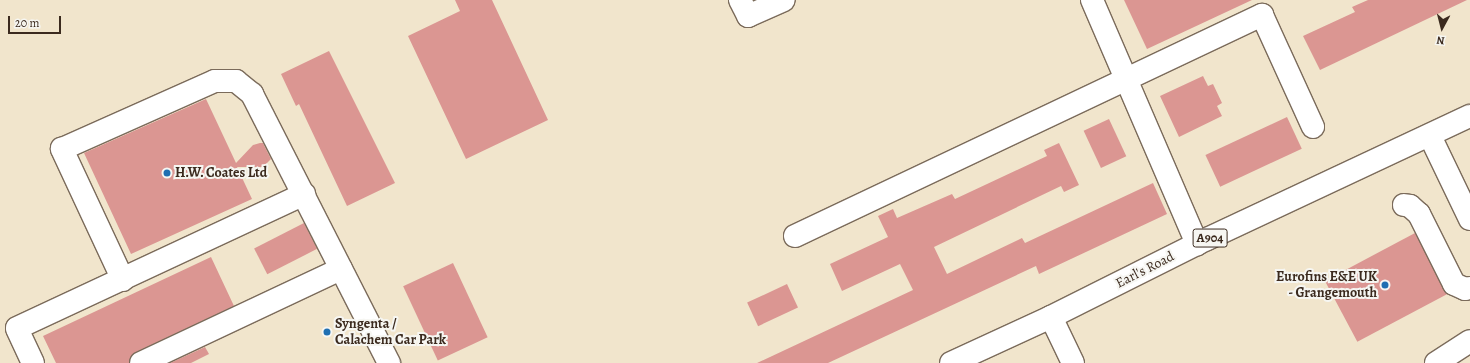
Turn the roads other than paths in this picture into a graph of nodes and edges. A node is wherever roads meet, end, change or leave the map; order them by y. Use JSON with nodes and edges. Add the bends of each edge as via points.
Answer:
{"nodes":[{"id":1,"x":740,"y":0,"type":"edge"},
{"id":2,"x":784,"y":0,"type":"edge"},
{"id":3,"x":1092,"y":0,"type":"edge"},
{"id":4,"x":1126,"y":79,"type":"junction"},
{"id":5,"x":1470,"y":116,"type":"edge"},
{"id":6,"x":1313,"y":127,"type":"dead end"},
{"id":7,"x":1430,"y":136,"type":"junction"},
{"id":8,"x":304,"y":194,"type":"junction"},
{"id":9,"x":1404,"y":205,"type":"dead end"},
{"id":10,"x":1470,"y":218,"type":"edge"},
{"id":11,"x":795,"y":236,"type":"dead end"},
{"id":12,"x":1197,"y":244,"type":"junction"},
{"id":13,"x":341,"y":268,"type":"junction"},
{"id":14,"x":123,"y":280,"type":"junction"},
{"id":15,"x":1470,"y":288,"type":"edge"},
{"id":16,"x":1051,"y":317,"type":"junction"},
{"id":17,"x":1470,"y":341,"type":"edge"},
{"id":18,"x":33,"y":363,"type":"edge"},
{"id":19,"x":141,"y":363,"type":"edge"},
{"id":20,"x":389,"y":363,"type":"edge"},
{"id":21,"x":951,"y":363,"type":"edge"},
{"id":22,"x":1073,"y":363,"type":"edge"},
{"id":23,"x":1436,"y":363,"type":"edge"}],
"edges":[{"from":1,"to":2,"type":"main road","via":[[748,16]]},
{"from":3,"to":4,"type":"main road"},
{"from":4,"to":6,"type":"main road","via":[[1262,15]]},
{"from":4,"to":11,"type":"main road"},
{"from":4,"to":12,"type":"main road"},
{"from":5,"to":7,"type":"main road","name":"Earl's Road","number":"A904"},
{"from":7,"to":10,"type":"main road"},
{"from":7,"to":12,"type":"main road","name":"Earl's Road","number":"A904"},
{"from":8,"to":13,"type":"main road"},
{"from":8,"to":14,"type":"main road"},
{"from":8,"to":14,"type":"main road","via":[[252,94],[236,81],[215,81],[62,149]]},
{"from":9,"to":15,"type":"main road","via":[[1410,206],[1419,214],[1454,284],[1465,289]]},
{"from":12,"to":16,"type":"main road","name":"Earl's Road","number":"A904"},
{"from":13,"to":19,"type":"main road"},
{"from":13,"to":20,"type":"main road"},
{"from":14,"to":18,"type":"main road","via":[[17,328]]},
{"from":16,"to":21,"type":"main road","name":"Earl's Road","number":"A904"},
{"from":16,"to":22,"type":"main road"},
{"from":17,"to":23,"type":"main road"}]}
